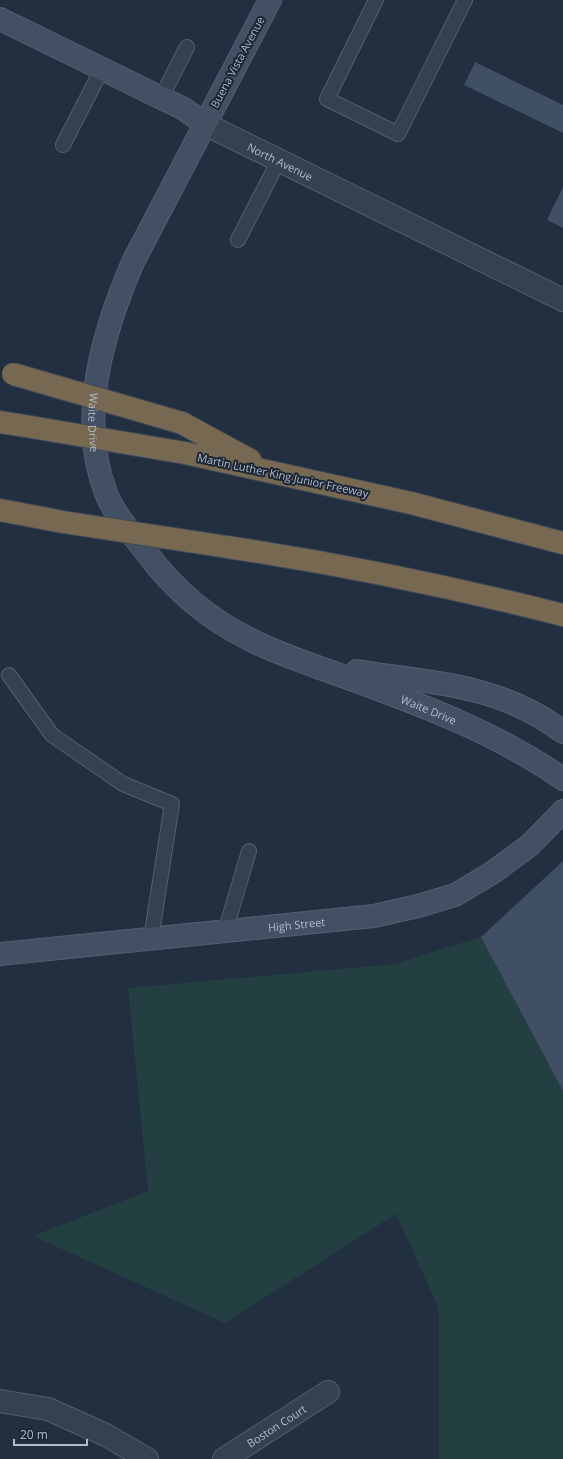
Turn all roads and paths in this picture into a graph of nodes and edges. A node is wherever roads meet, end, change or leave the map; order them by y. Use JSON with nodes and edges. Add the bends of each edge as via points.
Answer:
{"nodes":[{"id":1,"x":270,"y":0,"type":"edge"},
{"id":2,"x":376,"y":0,"type":"edge"},
{"id":3,"x":465,"y":0,"type":"edge"},
{"id":4,"x":0,"y":19,"type":"edge"},
{"id":5,"x":187,"y":47,"type":"dead end"},
{"id":6,"x":102,"y":69,"type":"junction"},
{"id":7,"x":161,"y":98,"type":"junction"},
{"id":8,"x":205,"y":124,"type":"junction"},
{"id":9,"x":63,"y":145,"type":"dead end"},
{"id":10,"x":279,"y":160,"type":"junction"},
{"id":11,"x":238,"y":240,"type":"dead end"},
{"id":12,"x":563,"y":300,"type":"edge"},
{"id":13,"x":7,"y":372,"type":"edge"},
{"id":14,"x":10,"y":423,"type":"edge"},
{"id":15,"x":272,"y":472,"type":"junction"},
{"id":16,"x":0,"y":510,"type":"edge"},
{"id":17,"x":0,"y":519,"type":"edge"},
{"id":18,"x":63,"y":522,"type":"junction"},
{"id":19,"x":563,"y":543,"type":"edge"},
{"id":20,"x":563,"y":616,"type":"edge"},
{"id":21,"x":287,"y":656,"type":"junction"},
{"id":22,"x":9,"y":675,"type":"dead end"},
{"id":23,"x":563,"y":732,"type":"edge"},
{"id":24,"x":563,"y":779,"type":"edge"},
{"id":25,"x":563,"y":812,"type":"edge"},
{"id":26,"x":249,"y":852,"type":"dead end"},
{"id":27,"x":225,"y":932,"type":"junction"},
{"id":28,"x":151,"y":939,"type":"junction"},
{"id":29,"x":0,"y":954,"type":"edge"},
{"id":30,"x":328,"y":1392,"type":"dead end"},
{"id":31,"x":0,"y":1401,"type":"edge"},
{"id":32,"x":147,"y":1459,"type":"edge"},
{"id":33,"x":224,"y":1459,"type":"edge"}],
"edges":[{"from":1,"to":8,"type":"main road","name":"Buena Vista Avenue"},
{"from":2,"to":3,"type":"lane","via":[[328,99],[398,134]]},
{"from":4,"to":6,"type":"main road","name":"North Avenue"},
{"from":5,"to":7,"type":"lane"},
{"from":6,"to":7,"type":"main road","name":"North Avenue"},
{"from":6,"to":9,"type":"lane"},
{"from":7,"to":8,"type":"main road","name":"North Avenue","via":[[184,109]]},
{"from":8,"to":10,"type":"street","name":"North Avenue"},
{"from":8,"to":21,"type":"main road","name":"Waite Drive","via":[[132,262],[118,296],[97,370],[94,409],[96,453],[106,494],[125,525],[175,588],[214,619],[251,640]]},
{"from":10,"to":11,"type":"lane"},
{"from":10,"to":12,"type":"street","name":"North Avenue"},
{"from":13,"to":15,"type":"highway","bridge":true,"via":[[182,423]]},
{"from":14,"to":15,"type":"highway","name":"Martin Luther King Junior Freeway","bridge":true,"via":[[186,453]]},
{"from":15,"to":19,"type":"highway","name":"Martin Luther King Junior Freeway","via":[[411,503]]},
{"from":16,"to":18,"type":"highway"},
{"from":17,"to":18,"type":"highway"},
{"from":18,"to":20,"type":"highway","bridge":true,"via":[[319,561],[506,601]]},
{"from":21,"to":23,"type":"main road","name":"Waite Drive","via":[[492,694],[529,710]]},
{"from":21,"to":24,"type":"main road","name":"Waite Drive","via":[[467,724],[501,740]]},
{"from":22,"to":28,"type":"lane","via":[[52,735],[123,784],[172,804]]},
{"from":25,"to":27,"type":"main road","name":"High Street","via":[[511,859],[455,895],[374,916]]},
{"from":26,"to":27,"type":"lane"},
{"from":27,"to":28,"type":"main road","name":"High Street"},
{"from":28,"to":29,"type":"main road","name":"High Street"},
{"from":30,"to":33,"type":"street","name":"Boston Court"},
{"from":31,"to":32,"type":"street","via":[[53,1412],[106,1435]]}]}
